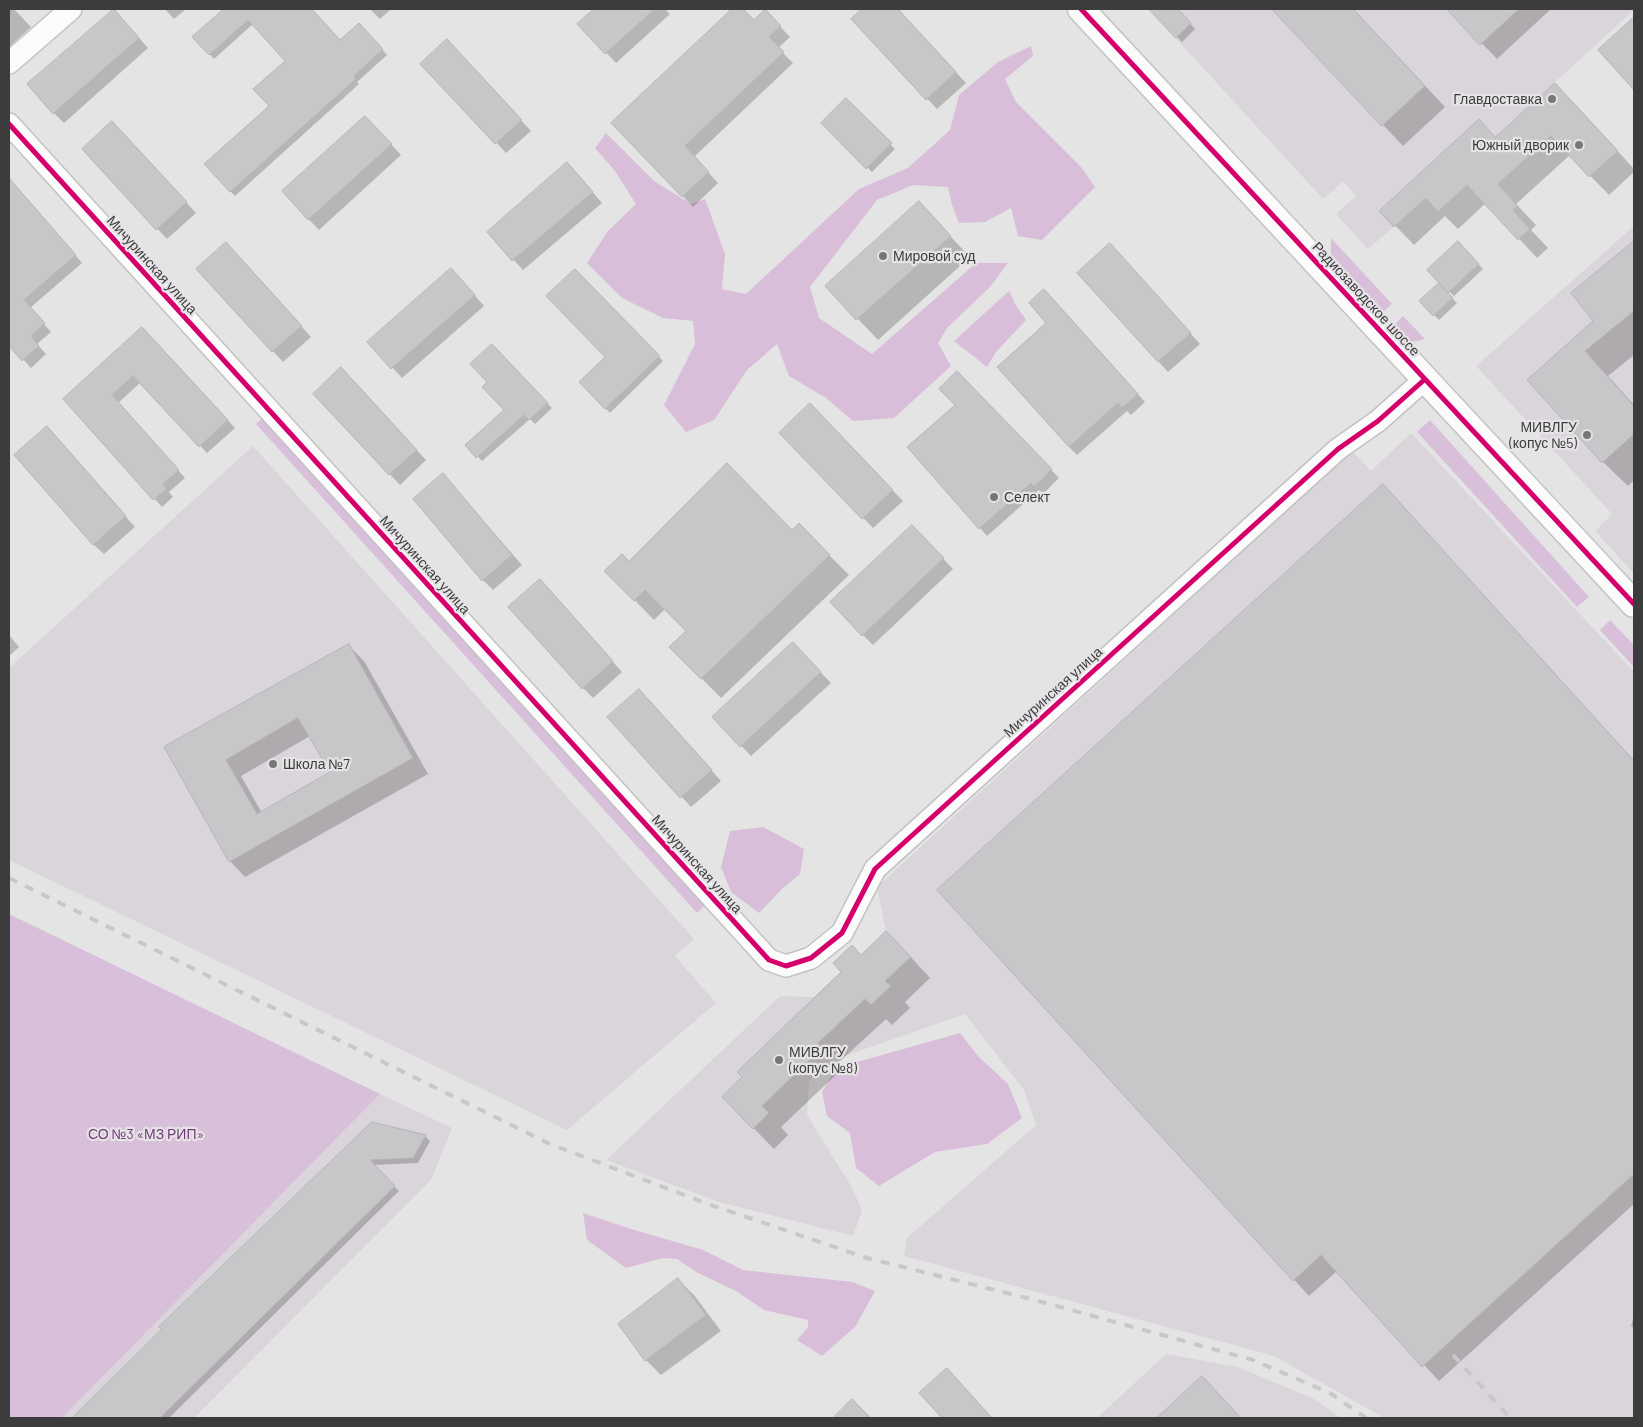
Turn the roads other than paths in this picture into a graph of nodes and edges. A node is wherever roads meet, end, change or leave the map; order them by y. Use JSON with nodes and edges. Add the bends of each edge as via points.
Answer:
{"nodes":[{"id":1,"x":71,"y":9,"type":"edge"},
{"id":2,"x":1081,"y":9,"type":"edge"},
{"id":3,"x":9,"y":63,"type":"edge"},
{"id":4,"x":9,"y":124,"type":"edge"},
{"id":5,"x":1424,"y":380,"type":"junction"},
{"id":6,"x":1634,"y":604,"type":"edge"}],
"edges":[{"from":1,"to":3,"type":"street"},
{"from":2,"to":5,"type":"street","name":"Радиозаводское шоссе"},
{"from":4,"to":5,"type":"street","name":"Мичуринская улица","via":[[769,960],[786,966],[811,958],[842,933],[874,869],[1338,449],[1378,421]]},
{"from":5,"to":6,"type":"street","name":"Радиозаводское шоссе"}]}
